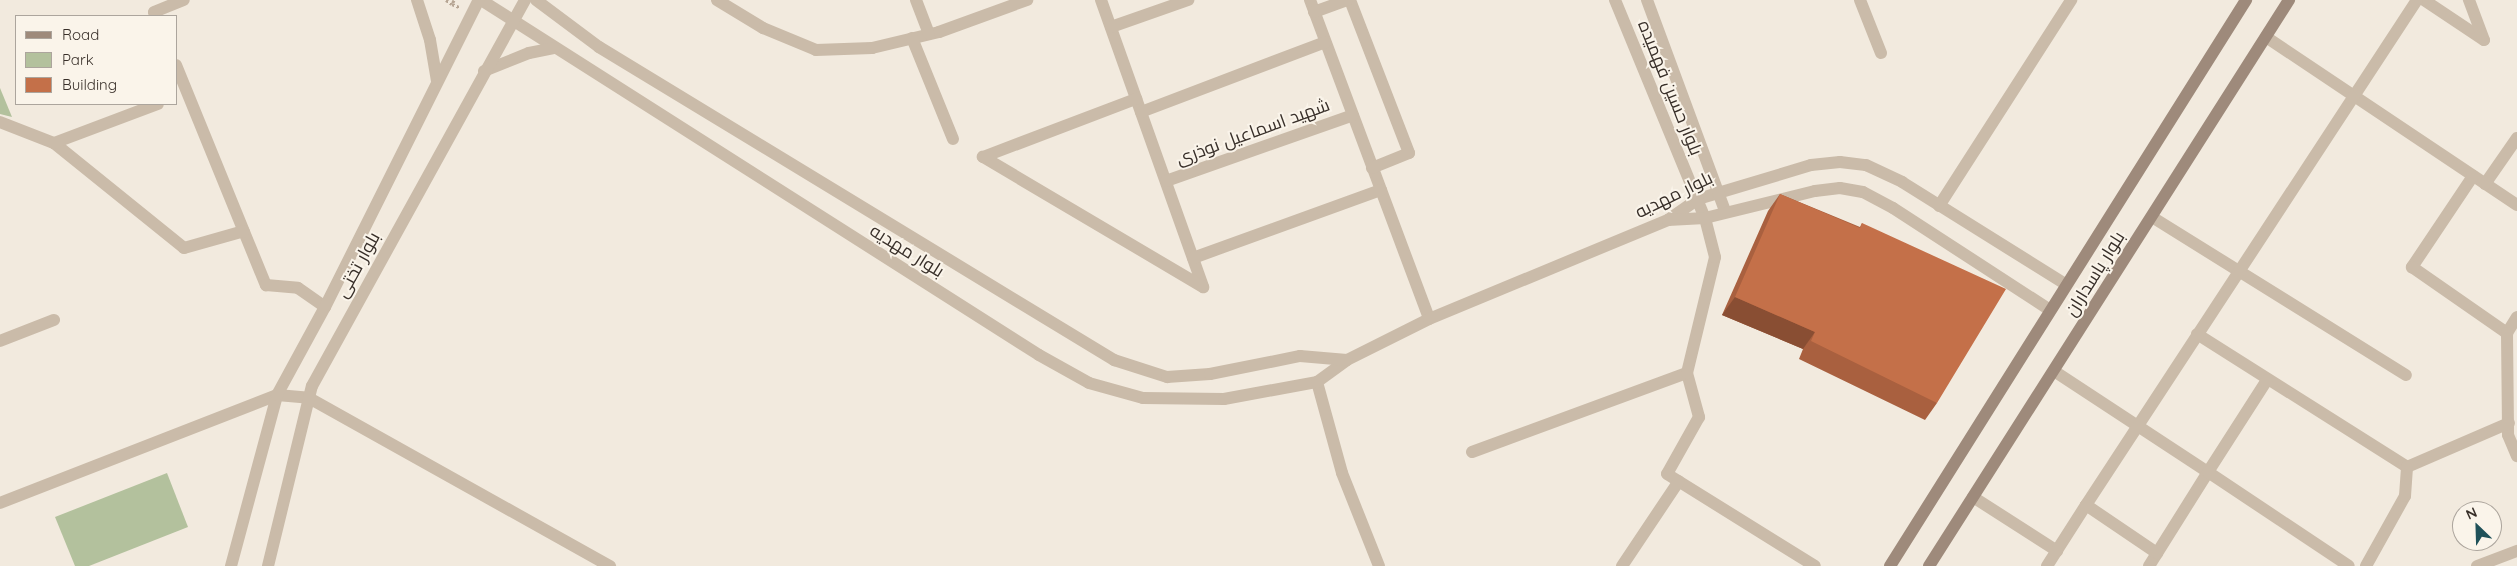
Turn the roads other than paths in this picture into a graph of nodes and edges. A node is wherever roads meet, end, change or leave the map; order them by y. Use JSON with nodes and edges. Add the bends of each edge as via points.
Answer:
{"nodes":[{"id":1,"x":184,"y":0,"type":"edge"},
{"id":2,"x":417,"y":0,"type":"edge"},
{"id":3,"x":480,"y":0,"type":"edge"},
{"id":4,"x":525,"y":0,"type":"edge"},
{"id":5,"x":536,"y":0,"type":"edge"},
{"id":6,"x":717,"y":0,"type":"edge"},
{"id":7,"x":916,"y":0,"type":"edge"},
{"id":8,"x":1027,"y":0,"type":"edge"},
{"id":9,"x":1101,"y":0,"type":"edge"},
{"id":10,"x":1188,"y":0,"type":"edge"},
{"id":11,"x":1310,"y":0,"type":"edge"},
{"id":12,"x":1349,"y":0,"type":"edge"},
{"id":13,"x":1615,"y":0,"type":"edge"},
{"id":14,"x":1647,"y":0,"type":"edge"},
{"id":15,"x":1860,"y":0,"type":"edge"},
{"id":16,"x":2071,"y":0,"type":"edge"},
{"id":17,"x":2246,"y":0,"type":"edge"},
{"id":18,"x":2289,"y":0,"type":"edge"},
{"id":19,"x":2418,"y":0,"type":"edge"},
{"id":20,"x":2424,"y":0,"type":"edge"},
{"id":21,"x":2468,"y":0,"type":"edge"},
{"id":22,"x":1314,"y":12,"type":"junction"},
{"id":23,"x":156,"y":15,"type":"edge"},
{"id":24,"x":512,"y":21,"type":"junction"},
{"id":25,"x":1111,"y":27,"type":"junction"},
{"id":26,"x":929,"y":34,"type":"junction"},
{"id":27,"x":2266,"y":37,"type":"junction"},
{"id":28,"x":912,"y":38,"type":"junction"},
{"id":29,"x":1325,"y":42,"type":"junction"},
{"id":30,"x":554,"y":48,"type":"junction"},
{"id":31,"x":1881,"y":53,"type":"dead end"},
{"id":32,"x":484,"y":71,"type":"junction"},
{"id":33,"x":178,"y":76,"type":"edge"},
{"id":34,"x":437,"y":80,"type":"junction"},
{"id":35,"x":182,"y":95,"type":"edge"},
{"id":36,"x":2352,"y":95,"type":"junction"},
{"id":37,"x":1136,"y":99,"type":"junction"},
{"id":38,"x":155,"y":105,"type":"edge"},
{"id":39,"x":1140,"y":112,"type":"junction"},
{"id":40,"x":1353,"y":115,"type":"junction"},
{"id":41,"x":0,"y":122,"type":"edge"},
{"id":42,"x":2517,"y":138,"type":"edge"},
{"id":43,"x":953,"y":139,"type":"dead end"},
{"id":44,"x":54,"y":143,"type":"junction"},
{"id":45,"x":1372,"y":168,"type":"junction"},
{"id":46,"x":2473,"y":176,"type":"junction"},
{"id":47,"x":1166,"y":182,"type":"junction"},
{"id":48,"x":2486,"y":184,"type":"junction"},
{"id":49,"x":1381,"y":190,"type":"junction"},
{"id":50,"x":1716,"y":192,"type":"junction"},
{"id":51,"x":1698,"y":200,"type":"junction"},
{"id":52,"x":2517,"y":205,"type":"edge"},
{"id":53,"x":1939,"y":206,"type":"junction"},
{"id":54,"x":1725,"y":212,"type":"junction"},
{"id":55,"x":2152,"y":217,"type":"junction"},
{"id":56,"x":1704,"y":218,"type":"junction"},
{"id":57,"x":1668,"y":220,"type":"junction"},
{"id":58,"x":244,"y":231,"type":"junction"},
{"id":59,"x":1193,"y":258,"type":"junction"},
{"id":60,"x":2239,"y":269,"type":"junction"},
{"id":61,"x":2065,"y":284,"type":"junction"},
{"id":62,"x":325,"y":307,"type":"junction"},
{"id":63,"x":2050,"y":310,"type":"junction"},
{"id":64,"x":2517,"y":317,"type":"edge"},
{"id":65,"x":1429,"y":319,"type":"junction"},
{"id":66,"x":54,"y":320,"type":"dead end"},
{"id":67,"x":2506,"y":333,"type":"junction"},
{"id":68,"x":2197,"y":334,"type":"junction"},
{"id":69,"x":0,"y":341,"type":"edge"},
{"id":70,"x":1347,"y":360,"type":"junction"},
{"id":71,"x":2054,"y":371,"type":"junction"},
{"id":72,"x":1687,"y":373,"type":"junction"},
{"id":73,"x":2406,"y":375,"type":"dead end"},
{"id":74,"x":2267,"y":380,"type":"junction"},
{"id":75,"x":1317,"y":382,"type":"junction"},
{"id":76,"x":277,"y":395,"type":"junction"},
{"id":77,"x":309,"y":398,"type":"junction"},
{"id":78,"x":2509,"y":423,"type":"junction"},
{"id":79,"x":2137,"y":426,"type":"junction"},
{"id":80,"x":1472,"y":452,"type":"dead end"},
{"id":81,"x":2517,"y":456,"type":"edge"},
{"id":82,"x":2407,"y":467,"type":"junction"},
{"id":83,"x":2208,"y":472,"type":"junction"},
{"id":84,"x":1679,"y":481,"type":"junction"},
{"id":85,"x":1973,"y":497,"type":"junction"},
{"id":86,"x":0,"y":504,"type":"edge"},
{"id":87,"x":2086,"y":505,"type":"junction"},
{"id":88,"x":2057,"y":550,"type":"junction"},
{"id":89,"x":2517,"y":551,"type":"edge"},
{"id":90,"x":2157,"y":553,"type":"junction"},
{"id":91,"x":231,"y":566,"type":"edge"},
{"id":92,"x":268,"y":566,"type":"edge"},
{"id":93,"x":610,"y":566,"type":"edge"},
{"id":94,"x":1379,"y":566,"type":"edge"},
{"id":95,"x":1622,"y":566,"type":"edge"},
{"id":96,"x":1815,"y":566,"type":"edge"},
{"id":97,"x":1890,"y":566,"type":"edge"},
{"id":98,"x":1929,"y":566,"type":"edge"},
{"id":99,"x":2047,"y":566,"type":"edge"},
{"id":100,"x":2149,"y":566,"type":"edge"},
{"id":101,"x":2349,"y":566,"type":"edge"},
{"id":102,"x":2366,"y":566,"type":"edge"},
{"id":103,"x":2477,"y":566,"type":"edge"}],
"edges":[{"from":1,"to":23,"type":"street","via":[[154,12]]},
{"from":2,"to":34,"type":"street","via":[[430,40]]},
{"from":3,"to":24,"type":"street","name":"بلوار مهدیه"},
{"from":3,"to":34,"type":"street","name":"بلوار تختی"},
{"from":4,"to":24,"type":"street","name":"بلوار تختی"},
{"from":5,"to":70,"type":"street","name":"بلوار مهدیه","via":[[599,47],[1114,360],[1167,377],[1210,374],[1300,356]]},
{"from":6,"to":28,"type":"street","via":[[763,28],[816,50],[872,48]]},
{"from":7,"to":26,"type":"street"},
{"from":8,"to":26,"type":"street"},
{"from":9,"to":25,"type":"street"},
{"from":10,"to":25,"type":"street"},
{"from":11,"to":22,"type":"street"},
{"from":12,"to":22,"type":"street"},
{"from":12,"to":45,"type":"street","via":[[1409,153]]},
{"from":13,"to":51,"type":"street","name":"بلوار حسین فهمیده"},
{"from":14,"to":50,"type":"street","name":"بلوار حسین فهمیده"},
{"from":15,"to":31,"type":"street"},
{"from":16,"to":53,"type":"street"},
{"from":17,"to":61,"type":"main road","name":"بلوار پاسداران"},
{"from":18,"to":27,"type":"main road","name":"بلوار پاسداران"},
{"from":19,"to":36,"type":"street"},
{"from":20,"to":21,"type":"street","via":[[2484,40]]},
{"from":22,"to":29,"type":"street"},
{"from":24,"to":30,"type":"street","name":"بلوار مهدیه"},
{"from":24,"to":32,"type":"street","name":"بلوار تختی"},
{"from":25,"to":37,"type":"street"},
{"from":26,"to":28,"type":"street"},
{"from":27,"to":36,"type":"street"},
{"from":27,"to":55,"type":"main road","name":"بلوار پاسداران"},
{"from":28,"to":43,"type":"street"},
{"from":29,"to":39,"type":"street"},
{"from":29,"to":40,"type":"street"},
{"from":30,"to":32,"type":"street","via":[[529,53]]},
{"from":30,"to":75,"type":"street","name":"بلوار مهدیه","via":[[1089,383],[1143,398],[1188,400],[1224,399]]},
{"from":32,"to":77,"type":"street","name":"بلوار تختی","via":[[312,386]]},
{"from":33,"to":35,"type":"street"},
{"from":34,"to":62,"type":"street","name":"بلوار تختی"},
{"from":35,"to":58,"type":"street"},
{"from":36,"to":46,"type":"street"},
{"from":36,"to":60,"type":"street"},
{"from":37,"to":39,"type":"street"},
{"from":37,"to":59,"type":"street","via":[[983,157],[1203,286]]},
{"from":38,"to":44,"type":"street"},
{"from":39,"to":47,"type":"street"},
{"from":40,"to":45,"type":"street"},
{"from":40,"to":47,"type":"street","name":"شهید اسماعیل نوذری"},
{"from":41,"to":44,"type":"street"},
{"from":42,"to":48,"type":"street"},
{"from":44,"to":58,"type":"street","via":[[184,248]]},
{"from":45,"to":49,"type":"street"},
{"from":46,"to":48,"type":"street"},
{"from":46,"to":67,"type":"street","via":[[2412,267]]},
{"from":47,"to":59,"type":"street"},
{"from":48,"to":52,"type":"street"},
{"from":49,"to":59,"type":"street"},
{"from":49,"to":65,"type":"street"},
{"from":50,"to":51,"type":"street","name":"بلوار مهدیه"},
{"from":50,"to":53,"type":"street","name":"بلوار مهدیه","via":[[1811,165],[1840,162],[1866,165],[1902,182]]},
{"from":50,"to":54,"type":"street","name":"بلوار حسین فهمیده"},
{"from":51,"to":56,"type":"street","name":"بلوار حسین فهمیده"},
{"from":51,"to":57,"type":"street","name":"بلوار مهدیه"},
{"from":53,"to":61,"type":"street","name":"بلوار مهدیه"},
{"from":54,"to":56,"type":"street","name":"بلوار مهدیه"},
{"from":54,"to":63,"type":"street","name":"بلوار مهدیه","via":[[1815,191],[1840,188],[1863,192]]},
{"from":55,"to":60,"type":"street"},
{"from":55,"to":71,"type":"main road","name":"بلوار پاسداران"},
{"from":56,"to":57,"type":"street","name":"بلوار مهدیه"},
{"from":56,"to":72,"type":"street","name":"بلوار حسین فهمیده","via":[[1715,256]]},
{"from":57,"to":65,"type":"street","name":"بلوار مهدیه"},
{"from":58,"to":62,"type":"street","via":[[266,286],[298,288]]},
{"from":60,"to":68,"type":"street"},
{"from":60,"to":73,"type":"street"},
{"from":61,"to":63,"type":"main road","name":"بلوار پاسداران"},
{"from":62,"to":76,"type":"street","name":"بلوار تختی"},
{"from":63,"to":97,"type":"main road","name":"بلوار پاسداران"},
{"from":64,"to":67,"type":"street"},
{"from":65,"to":70,"type":"street","name":"بلوار مهدیه"},
{"from":66,"to":69,"type":"street"},
{"from":67,"to":78,"type":"street"},
{"from":68,"to":74,"type":"street"},
{"from":68,"to":79,"type":"street"},
{"from":70,"to":75,"type":"street","name":"بلوار مهدیه"},
{"from":71,"to":79,"type":"street"},
{"from":71,"to":85,"type":"main road","name":"بلوار پاسداران"},
{"from":72,"to":80,"type":"street"},
{"from":72,"to":84,"type":"street","via":[[1699,417],[1667,474]]},
{"from":74,"to":82,"type":"street"},
{"from":74,"to":83,"type":"street"},
{"from":75,"to":94,"type":"street","via":[[1342,473]]},
{"from":76,"to":77,"type":"street"},
{"from":76,"to":86,"type":"street"},
{"from":76,"to":91,"type":"street","name":"بلوار تختی"},
{"from":77,"to":92,"type":"street","name":"بلوار تختی"},
{"from":77,"to":93,"type":"street"},
{"from":78,"to":81,"type":"street","via":[[2508,435]]},
{"from":78,"to":82,"type":"street"},
{"from":79,"to":83,"type":"street"},
{"from":79,"to":87,"type":"street"},
{"from":82,"to":102,"type":"street","via":[[2405,496]]},
{"from":83,"to":90,"type":"street"},
{"from":83,"to":101,"type":"street"},
{"from":84,"to":95,"type":"street"},
{"from":84,"to":96,"type":"street"},
{"from":85,"to":88,"type":"street"},
{"from":85,"to":98,"type":"main road","name":"بلوار پاسداران"},
{"from":87,"to":88,"type":"street"},
{"from":87,"to":90,"type":"street"},
{"from":88,"to":99,"type":"street"},
{"from":89,"to":103,"type":"street"},
{"from":90,"to":100,"type":"street"}]}
